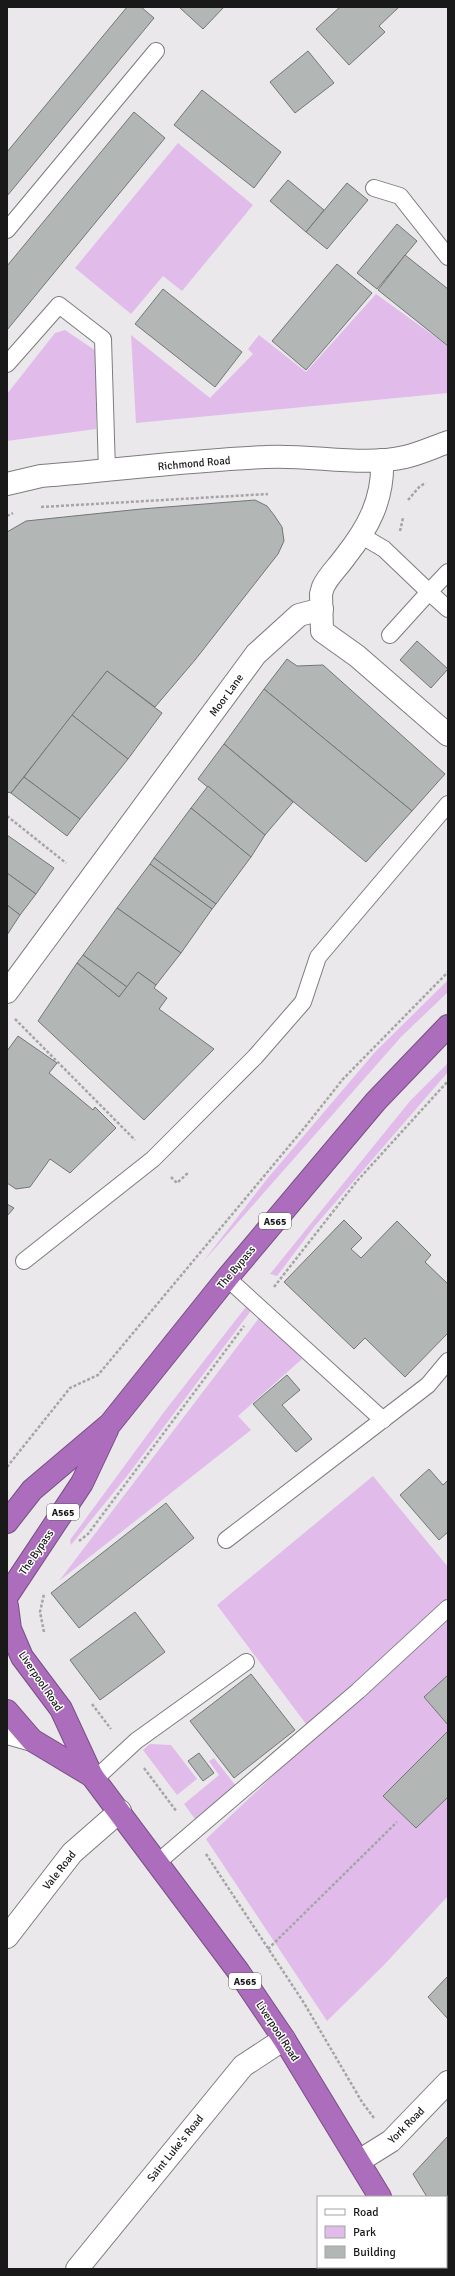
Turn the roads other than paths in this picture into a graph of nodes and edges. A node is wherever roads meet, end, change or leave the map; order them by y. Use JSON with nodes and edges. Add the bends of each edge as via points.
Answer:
{"nodes":[{"id":1,"x":156,"y":51,"type":"dead end"},
{"id":2,"x":374,"y":188,"type":"dead end"},
{"id":3,"x":7,"y":230,"type":"edge"},
{"id":4,"x":448,"y":257,"type":"edge"},
{"id":5,"x":7,"y":364,"type":"edge"},
{"id":6,"x":448,"y":442,"type":"edge"},
{"id":7,"x":382,"y":460,"type":"junction"},
{"id":8,"x":107,"y":471,"type":"junction"},
{"id":9,"x":7,"y":484,"type":"edge"},
{"id":10,"x":362,"y":536,"type":"junction"},
{"id":11,"x":448,"y":572,"type":"edge"},
{"id":12,"x":429,"y":592,"type":"junction"},
{"id":13,"x":322,"y":609,"type":"junction"},
{"id":14,"x":448,"y":610,"type":"edge"},
{"id":15,"x":390,"y":636,"type":"dead end"},
{"id":16,"x":448,"y":735,"type":"edge"},
{"id":17,"x":448,"y":804,"type":"edge"},
{"id":18,"x":7,"y":992,"type":"edge"},
{"id":19,"x":448,"y":1026,"type":"edge"},
{"id":20,"x":24,"y":1261,"type":"dead end"},
{"id":21,"x":227,"y":1278,"type":"junction"},
{"id":22,"x":448,"y":1361,"type":"edge"},
{"id":23,"x":384,"y":1420,"type":"junction"},
{"id":24,"x":110,"y":1424,"type":"junction"},
{"id":25,"x":7,"y":1522,"type":"edge"},
{"id":26,"x":226,"y":1540,"type":"dead end"},
{"id":27,"x":7,"y":1596,"type":"edge"},
{"id":28,"x":7,"y":1606,"type":"edge"},
{"id":29,"x":448,"y":1608,"type":"edge"},
{"id":30,"x":246,"y":1662,"type":"dead end"},
{"id":31,"x":7,"y":1711,"type":"edge"},
{"id":32,"x":7,"y":1733,"type":"edge"},
{"id":33,"x":32,"y":1740,"type":"junction"},
{"id":34,"x":93,"y":1778,"type":"junction"},
{"id":35,"x":120,"y":1811,"type":"junction"},
{"id":36,"x":158,"y":1862,"type":"junction"},
{"id":37,"x":11,"y":1926,"type":"edge"},
{"id":38,"x":284,"y":2038,"type":"junction"},
{"id":39,"x":448,"y":2082,"type":"edge"},
{"id":40,"x":359,"y":2161,"type":"junction"},
{"id":41,"x":379,"y":2196,"type":"edge"},
{"id":42,"x":76,"y":2269,"type":"edge"}],
"edges":[{"from":1,"to":3,"type":"lane"},
{"from":2,"to":4,"type":"lane","via":[[400,196]]},
{"from":5,"to":8,"type":"lane","via":[[59,305],[103,340]]},
{"from":6,"to":7,"type":"street","via":[[405,457]]},
{"from":7,"to":8,"type":"street","name":"Richmond Road","via":[[266,456]]},
{"from":7,"to":10,"type":"street","via":[[383,475],[377,503]]},
{"from":8,"to":9,"type":"street","name":"Richmond Road","via":[[41,476]]},
{"from":10,"to":12,"type":"lane","via":[[384,549]]},
{"from":10,"to":13,"type":"street","via":[[326,581],[321,594]]},
{"from":11,"to":12,"type":"lane"},
{"from":12,"to":14,"type":"lane"},
{"from":12,"to":15,"type":"lane"},
{"from":13,"to":16,"type":"street","via":[[322,631],[357,656]]},
{"from":13,"to":18,"type":"street","name":"Moor Lane","via":[[299,615],[256,654]]},
{"from":17,"to":20,"type":"lane","via":[[318,957],[303,1002],[255,1057],[153,1159]]},
{"from":19,"to":21,"type":"highway","name":"The Bypass","number":"A565","via":[[376,1101]]},
{"from":21,"to":23,"type":"lane"},
{"from":21,"to":24,"type":"highway","name":"The Bypass","number":"A565"},
{"from":22,"to":23,"type":"lane","via":[[428,1385]]},
{"from":23,"to":26,"type":"lane"},
{"from":24,"to":25,"type":"highway","name":"The Bypass","number":"A565","via":[[32,1490]]},
{"from":24,"to":27,"type":"highway","name":"The Bypass","number":"A565","via":[[82,1483]]},
{"from":28,"to":34,"type":"highway","name":"Liverpool Road","number":"A565","via":[[10,1629],[22,1658],[61,1709]]},
{"from":29,"to":36,"type":"lane","via":[[352,1696]]},
{"from":30,"to":34,"type":"lane","via":[[136,1741]]},
{"from":31,"to":33,"type":"highway","name":"Liverpool Road","number":"A565"},
{"from":32,"to":33,"type":"street"},
{"from":33,"to":34,"type":"highway","name":"Liverpool Road","number":"A565"},
{"from":34,"to":35,"type":"highway","name":"Liverpool Road","number":"A565"},
{"from":35,"to":36,"type":"highway","name":"Liverpool Road","number":"A565"},
{"from":35,"to":37,"type":"street","name":"Vale Road","via":[[72,1853]]},
{"from":36,"to":38,"type":"highway","name":"Liverpool Road","number":"A565"},
{"from":38,"to":40,"type":"highway","name":"Liverpool Road","number":"A565"},
{"from":38,"to":42,"type":"street","name":"Saint Luke's Road","via":[[243,2066]]},
{"from":39,"to":40,"type":"street","name":"York Road","via":[[391,2141]]},
{"from":40,"to":41,"type":"highway","name":"Liverpool Road","number":"A565"}]}
